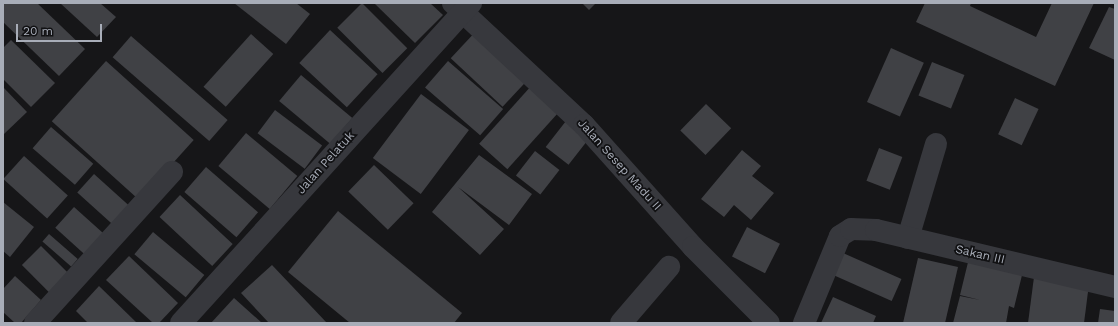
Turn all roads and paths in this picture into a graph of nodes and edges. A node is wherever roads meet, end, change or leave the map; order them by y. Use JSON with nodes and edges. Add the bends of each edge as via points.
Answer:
{"nodes":[{"id":1,"x":463,"y":6,"type":"edge"},
{"id":2,"x":936,"y":144,"type":"dead end"},
{"id":3,"x":172,"y":172,"type":"dead end"},
{"id":4,"x":908,"y":238,"type":"junction"},
{"id":5,"x":669,"y":267,"type":"dead end"},
{"id":6,"x":1115,"y":287,"type":"edge"},
{"id":7,"x":35,"y":323,"type":"edge"},
{"id":8,"x":181,"y":323,"type":"edge"},
{"id":9,"x":621,"y":323,"type":"edge"},
{"id":10,"x":769,"y":323,"type":"edge"},
{"id":11,"x":804,"y":323,"type":"edge"}],
"edges":[{"from":1,"to":8,"type":"street","name":"Jalan Pelatuk"},
{"from":1,"to":10,"type":"street","name":"Jalan Sesep Madu II","via":[[584,125],[693,247]]},
{"from":2,"to":4,"type":"street"},
{"from":3,"to":7,"type":"street"},
{"from":4,"to":6,"type":"street","name":"Sakan III"},
{"from":4,"to":11,"type":"street","name":"Sakan III","via":[[864,228],[844,232]]},
{"from":5,"to":9,"type":"street"}]}
